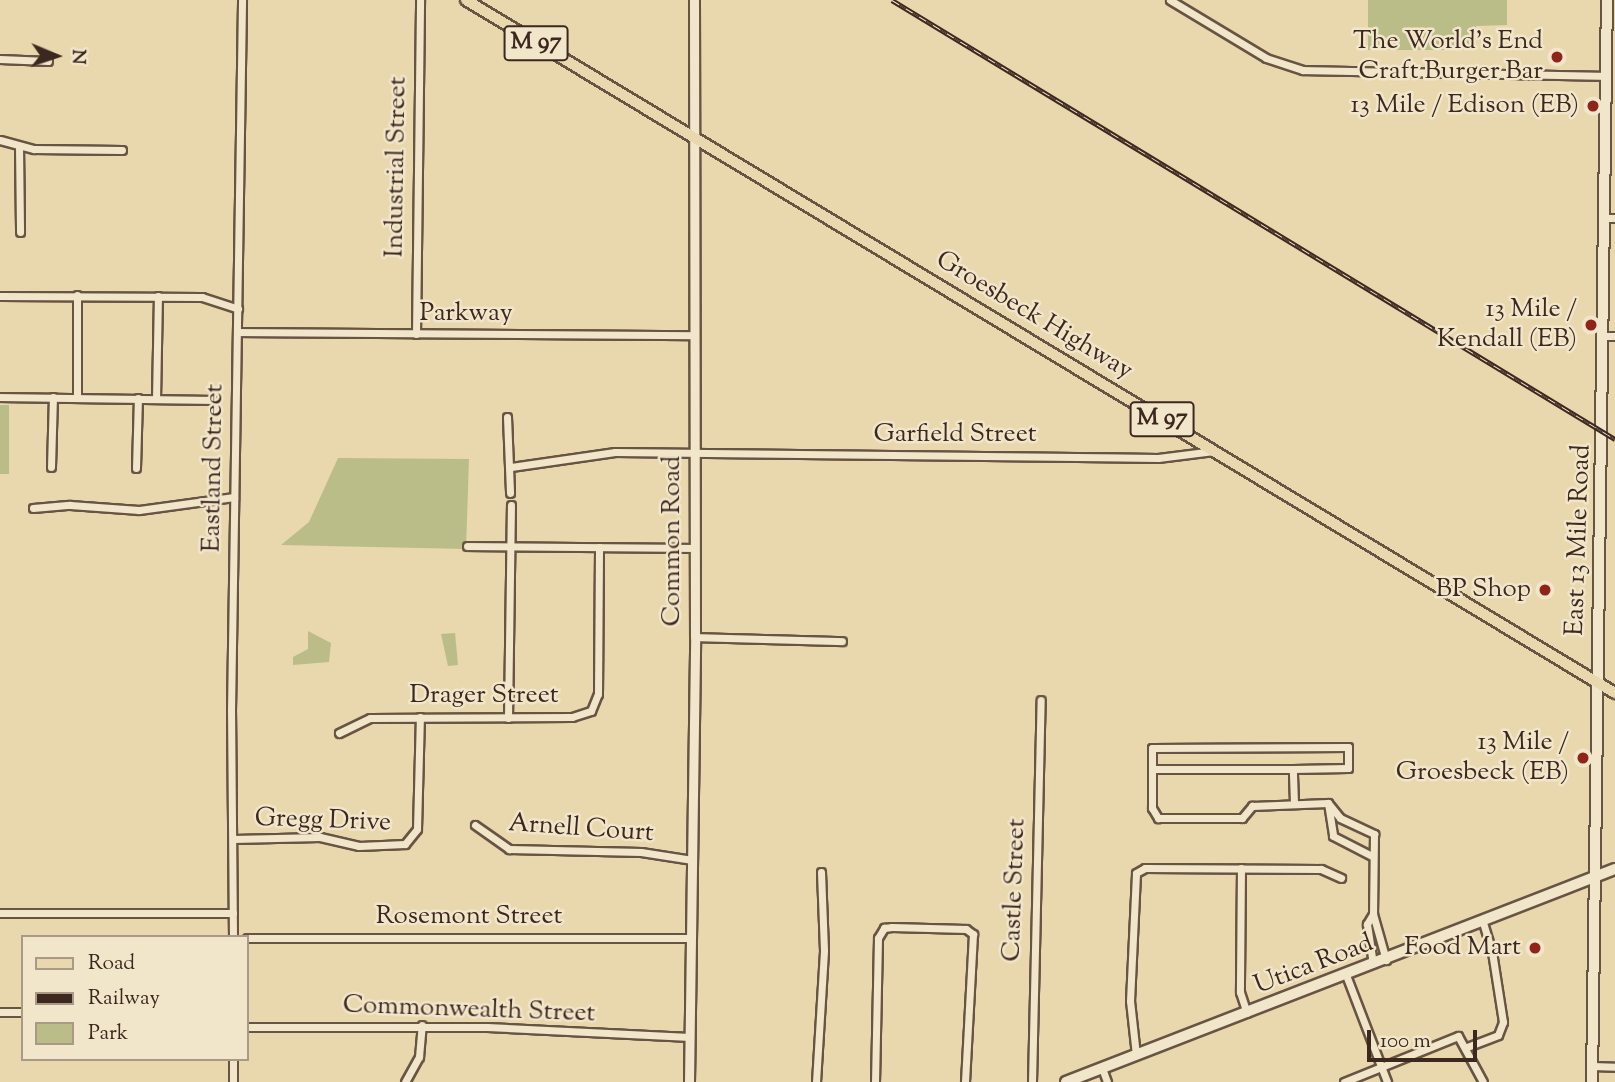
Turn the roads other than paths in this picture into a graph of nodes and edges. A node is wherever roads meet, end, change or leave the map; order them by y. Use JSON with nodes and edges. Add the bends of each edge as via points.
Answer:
{"nodes":[{"id":1,"x":242,"y":0,"type":"edge"},
{"id":2,"x":420,"y":0,"type":"edge"},
{"id":3,"x":466,"y":0,"type":"edge"},
{"id":4,"x":694,"y":0,"type":"edge"},
{"id":5,"x":1170,"y":0,"type":"edge"},
{"id":6,"x":1607,"y":0,"type":"edge"},
{"id":7,"x":0,"y":60,"type":"edge"},
{"id":8,"x":48,"y":61,"type":"dead end"},
{"id":9,"x":1607,"y":76,"type":"junction"},
{"id":10,"x":694,"y":137,"type":"junction"},
{"id":11,"x":0,"y":140,"type":"edge"},
{"id":12,"x":19,"y":146,"type":"junction"},
{"id":13,"x":122,"y":150,"type":"dead end"},
{"id":14,"x":1611,"y":218,"type":"edge"},
{"id":15,"x":20,"y":232,"type":"dead end"},
{"id":16,"x":78,"y":295,"type":"junction"},
{"id":17,"x":0,"y":296,"type":"edge"},
{"id":18,"x":158,"y":296,"type":"junction"},
{"id":19,"x":237,"y":309,"type":"junction"},
{"id":20,"x":237,"y":332,"type":"junction"},
{"id":21,"x":416,"y":334,"type":"junction"},
{"id":22,"x":694,"y":335,"type":"junction"},
{"id":23,"x":1610,"y":336,"type":"edge"},
{"id":24,"x":0,"y":397,"type":"edge"},
{"id":25,"x":53,"y":397,"type":"junction"},
{"id":26,"x":77,"y":397,"type":"junction"},
{"id":27,"x":138,"y":398,"type":"junction"},
{"id":28,"x":156,"y":399,"type":"junction"},
{"id":29,"x":212,"y":400,"type":"dead end"},
{"id":30,"x":507,"y":417,"type":"dead end"},
{"id":31,"x":1215,"y":451,"type":"junction"},
{"id":32,"x":694,"y":454,"type":"junction"},
{"id":33,"x":51,"y":467,"type":"dead end"},
{"id":34,"x":511,"y":467,"type":"junction"},
{"id":35,"x":136,"y":468,"type":"dead end"},
{"id":36,"x":510,"y":493,"type":"dead end"},
{"id":37,"x":234,"y":497,"type":"junction"},
{"id":38,"x":511,"y":505,"type":"dead end"},
{"id":39,"x":33,"y":508,"type":"dead end"},
{"id":40,"x":467,"y":546,"type":"dead end"},
{"id":41,"x":510,"y":546,"type":"junction"},
{"id":42,"x":598,"y":547,"type":"junction"},
{"id":43,"x":693,"y":548,"type":"junction"},
{"id":44,"x":695,"y":637,"type":"junction"},
{"id":45,"x":842,"y":641,"type":"dead end"},
{"id":46,"x":1596,"y":681,"type":"junction"},
{"id":47,"x":1615,"y":693,"type":"edge"},
{"id":48,"x":1041,"y":700,"type":"dead end"},
{"id":49,"x":420,"y":717,"type":"junction"},
{"id":50,"x":508,"y":718,"type":"junction"},
{"id":51,"x":339,"y":733,"type":"dead end"},
{"id":52,"x":1152,"y":769,"type":"junction"},
{"id":53,"x":1293,"y":769,"type":"junction"},
{"id":54,"x":1294,"y":803,"type":"junction"},
{"id":55,"x":1328,"y":803,"type":"junction"},
{"id":56,"x":475,"y":825,"type":"dead end"},
{"id":57,"x":233,"y":839,"type":"junction"},
{"id":58,"x":1372,"y":856,"type":"junction"},
{"id":59,"x":691,"y":860,"type":"junction"},
{"id":60,"x":1241,"y":868,"type":"junction"},
{"id":61,"x":1615,"y":869,"type":"edge"},
{"id":62,"x":821,"y":872,"type":"dead end"},
{"id":63,"x":1594,"y":877,"type":"junction"},
{"id":64,"x":1341,"y":878,"type":"dead end"},
{"id":65,"x":0,"y":913,"type":"edge"},
{"id":66,"x":233,"y":913,"type":"junction"},
{"id":67,"x":1373,"y":914,"type":"junction"},
{"id":68,"x":1482,"y":923,"type":"junction"},
{"id":69,"x":233,"y":935,"type":"edge"},
{"id":70,"x":248,"y":938,"type":"edge"},
{"id":71,"x":691,"y":939,"type":"junction"},
{"id":72,"x":1386,"y":960,"type":"junction"},
{"id":73,"x":1373,"y":964,"type":"junction"},
{"id":74,"x":1346,"y":975,"type":"junction"},
{"id":75,"x":0,"y":1012,"type":"edge"},
{"id":76,"x":21,"y":1012,"type":"edge"},
{"id":77,"x":1247,"y":1013,"type":"junction"},
{"id":78,"x":422,"y":1026,"type":"junction"},
{"id":79,"x":248,"y":1027,"type":"edge"},
{"id":80,"x":690,"y":1037,"type":"junction"},
{"id":81,"x":1466,"y":1047,"type":"junction"},
{"id":82,"x":1136,"y":1055,"type":"junction"},
{"id":83,"x":233,"y":1061,"type":"edge"},
{"id":84,"x":1381,"y":1065,"type":"junction"},
{"id":85,"x":1592,"y":1066,"type":"junction"},
{"id":86,"x":1615,"y":1067,"type":"edge"},
{"id":87,"x":1102,"y":1068,"type":"junction"},
{"id":88,"x":233,"y":1082,"type":"edge"},
{"id":89,"x":405,"y":1082,"type":"edge"},
{"id":90,"x":689,"y":1082,"type":"edge"},
{"id":91,"x":816,"y":1082,"type":"edge"},
{"id":92,"x":875,"y":1082,"type":"edge"},
{"id":93,"x":965,"y":1082,"type":"edge"},
{"id":94,"x":1032,"y":1082,"type":"edge"},
{"id":95,"x":1066,"y":1082,"type":"edge"},
{"id":96,"x":1107,"y":1082,"type":"edge"},
{"id":97,"x":1344,"y":1082,"type":"edge"},
{"id":98,"x":1388,"y":1082,"type":"edge"},
{"id":99,"x":1483,"y":1082,"type":"edge"},
{"id":100,"x":1592,"y":1082,"type":"edge"}],
"edges":[{"from":1,"to":19,"type":"street","name":"Eastland Street"},
{"from":2,"to":21,"type":"street","name":"Industrial Street"},
{"from":3,"to":10,"type":"main road","name":"Groesbeck Highway","number":"M 97"},
{"from":4,"to":10,"type":"street","name":"Common Road"},
{"from":5,"to":9,"type":"street","via":[[1266,58],[1303,70]]},
{"from":6,"to":9,"type":"main road","name":"East 13 Mile Road"},
{"from":7,"to":8,"type":"street"},
{"from":9,"to":14,"type":"main road","name":"East 13 Mile Road"},
{"from":10,"to":22,"type":"street","name":"Common Road"},
{"from":10,"to":31,"type":"main road","name":"Groesbeck Highway","number":"M 97"},
{"from":11,"to":12,"type":"street"},
{"from":12,"to":13,"type":"street"},
{"from":12,"to":15,"type":"street"},
{"from":14,"to":23,"type":"main road","name":"East 13 Mile Road"},
{"from":16,"to":17,"type":"street"},
{"from":16,"to":18,"type":"street"},
{"from":16,"to":26,"type":"street"},
{"from":18,"to":19,"type":"street","via":[[202,297]]},
{"from":18,"to":28,"type":"street"},
{"from":19,"to":20,"type":"street","name":"Eastland Street"},
{"from":20,"to":21,"type":"street","name":"Parkway"},
{"from":20,"to":37,"type":"street","name":"Eastland Street"},
{"from":21,"to":22,"type":"street","name":"Parkway"},
{"from":22,"to":32,"type":"street","name":"Common Road"},
{"from":23,"to":46,"type":"main road","name":"East 13 Mile Road"},
{"from":24,"to":25,"type":"street"},
{"from":25,"to":26,"type":"street"},
{"from":25,"to":33,"type":"street"},
{"from":26,"to":27,"type":"street"},
{"from":27,"to":28,"type":"street"},
{"from":27,"to":35,"type":"street"},
{"from":28,"to":29,"type":"street"},
{"from":30,"to":34,"type":"street"},
{"from":31,"to":32,"type":"street","name":"Garfield Street","via":[[1158,458]]},
{"from":31,"to":46,"type":"main road","name":"Groesbeck Highway","number":"M 97"},
{"from":32,"to":34,"type":"street","name":"Garfield Street","via":[[615,452]]},
{"from":32,"to":43,"type":"street","name":"Common Road"},
{"from":34,"to":36,"type":"street"},
{"from":37,"to":39,"type":"street","via":[[139,510]]},
{"from":37,"to":57,"type":"street","name":"Eastland Street"},
{"from":38,"to":41,"type":"street"},
{"from":40,"to":41,"type":"street"},
{"from":41,"to":42,"type":"street"},
{"from":41,"to":50,"type":"street"},
{"from":42,"to":43,"type":"street"},
{"from":42,"to":50,"type":"street","name":"Drager Street","via":[[595,705],[586,715],[572,718]]},
{"from":43,"to":44,"type":"street","name":"Common Road"},
{"from":44,"to":45,"type":"street"},
{"from":44,"to":59,"type":"street","name":"Common Road"},
{"from":46,"to":47,"type":"main road","name":"Groesbeck Highway","number":"M 97"},
{"from":46,"to":63,"type":"main road","name":"East 13 Mile Road"},
{"from":48,"to":94,"type":"street","name":"Castle Street"},
{"from":49,"to":50,"type":"street","name":"Drager Street"},
{"from":49,"to":51,"type":"street","name":"Drager Street","via":[[370,718]]},
{"from":49,"to":57,"type":"street","name":"Gregg Drive","via":[[416,830],[405,844],[359,846],[320,837]]},
{"from":52,"to":53,"type":"street"},
{"from":52,"to":53,"type":"street","via":[[1152,748],[1348,747],[1348,768]]},
{"from":52,"to":54,"type":"street","via":[[1153,808],[1158,818],[1242,818],[1252,806]]},
{"from":53,"to":54,"type":"street"},
{"from":54,"to":55,"type":"street"},
{"from":55,"to":58,"type":"street","via":[[1332,836]]},
{"from":55,"to":58,"type":"street","via":[[1340,818],[1374,834]]},
{"from":56,"to":59,"type":"street","name":"Arnell Court","via":[[509,849],[641,852]]},
{"from":57,"to":66,"type":"street","name":"Eastland Street"},
{"from":58,"to":67,"type":"street"},
{"from":59,"to":71,"type":"street","name":"Common Road"},
{"from":60,"to":64,"type":"street","via":[[1321,869]]},
{"from":60,"to":77,"type":"street","via":[[1240,992]]},
{"from":60,"to":82,"type":"street","via":[[1145,868],[1136,873],[1130,1001]]},
{"from":61,"to":63,"type":"main road","name":"Utica Road"},
{"from":62,"to":91,"type":"street","via":[[824,950]]},
{"from":63,"to":68,"type":"main road","name":"Utica Road"},
{"from":63,"to":85,"type":"main road","name":"East 13 Mile Road"},
{"from":65,"to":66,"type":"street"},
{"from":66,"to":69,"type":"street","name":"Eastland Street"},
{"from":67,"to":72,"type":"street"},
{"from":67,"to":73,"type":"street","via":[[1367,924]]},
{"from":68,"to":72,"type":"main road","name":"Utica Road"},
{"from":68,"to":81,"type":"street","via":[[1492,952],[1503,1022],[1494,1037]]},
{"from":70,"to":71,"type":"street","name":"Rosemont Street"},
{"from":71,"to":80,"type":"street","name":"Common Road"},
{"from":72,"to":73,"type":"main road","name":"Utica Road"},
{"from":73,"to":74,"type":"main road","name":"Utica Road"},
{"from":74,"to":77,"type":"main road","name":"Utica Road"},
{"from":74,"to":84,"type":"street"},
{"from":75,"to":76,"type":"street"},
{"from":77,"to":82,"type":"main road","name":"Utica Road"},
{"from":78,"to":79,"type":"street","name":"Commonwealth Street"},
{"from":78,"to":80,"type":"street","name":"Commonwealth Street"},
{"from":78,"to":89,"type":"street","via":[[419,1057]]},
{"from":80,"to":90,"type":"street","name":"Common Road"},
{"from":81,"to":84,"type":"street","via":[[1458,1035]]},
{"from":81,"to":99,"type":"street"},
{"from":82,"to":87,"type":"main road","name":"Utica Road"},
{"from":83,"to":88,"type":"street"},
{"from":84,"to":97,"type":"street"},
{"from":84,"to":98,"type":"street"},
{"from":85,"to":86,"type":"street"},
{"from":85,"to":100,"type":"main road","name":"East 13 Mile Road"},
{"from":87,"to":95,"type":"main road","name":"Utica Road"},
{"from":87,"to":96,"type":"street"},
{"from":92,"to":93,"type":"street","via":[[878,937],[884,928],[892,927],[966,929],[972,934]]}]}
